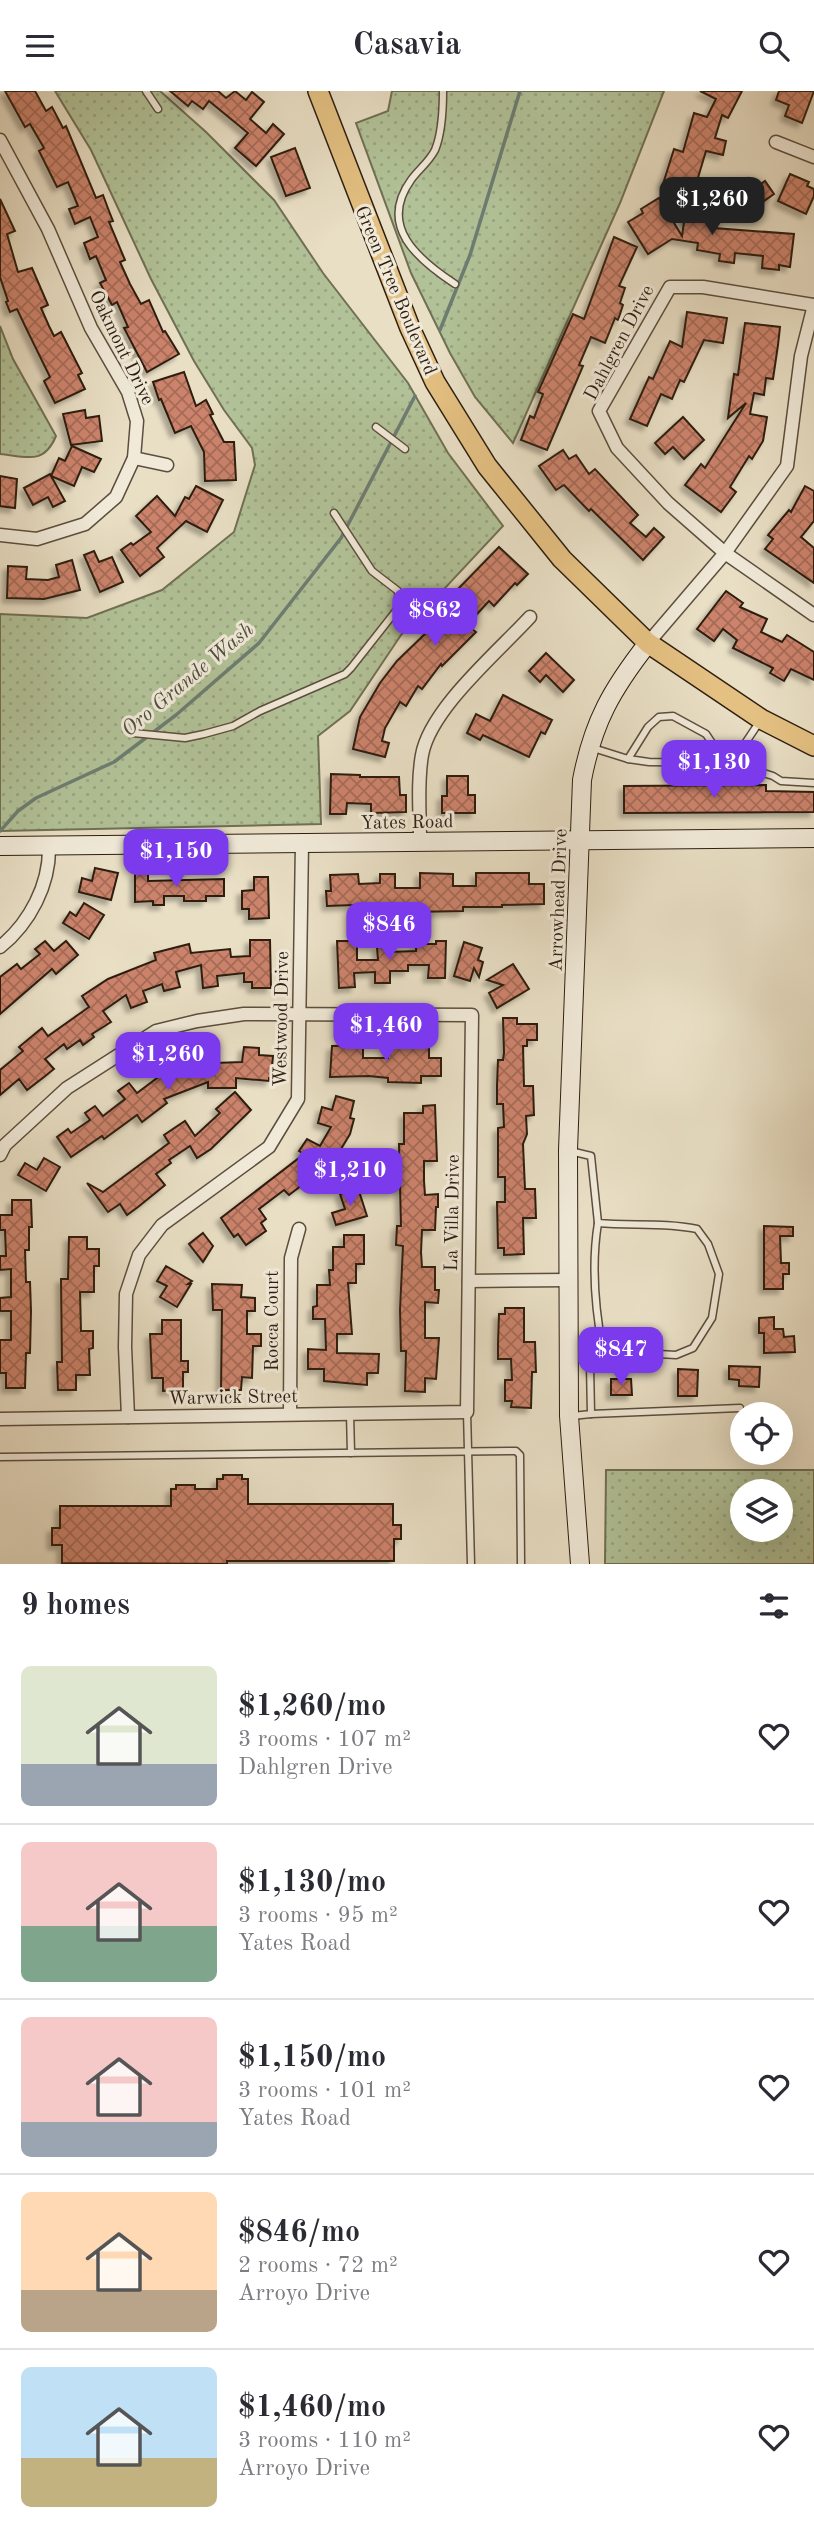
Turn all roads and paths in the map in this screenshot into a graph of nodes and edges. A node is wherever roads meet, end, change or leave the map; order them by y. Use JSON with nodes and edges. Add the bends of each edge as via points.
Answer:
{"nodes":[{"id":1,"x":146,"y":91,"type":"edge"},
{"id":2,"x":318,"y":91,"type":"edge"},
{"id":3,"x":443,"y":91,"type":"edge"},
{"id":4,"x":158,"y":109,"type":"dead end"},
{"id":5,"x":776,"y":142,"type":"dead end"},
{"id":6,"x":1,"y":143,"type":"edge"},
{"id":7,"x":814,"y":157,"type":"edge"},
{"id":8,"x":455,"y":284,"type":"dead end"},
{"id":9,"x":814,"y":305,"type":"edge"},
{"id":10,"x":376,"y":427,"type":"dead end"},
{"id":11,"x":405,"y":449,"type":"dead end"},
{"id":12,"x":134,"y":458,"type":"junction"},
{"id":13,"x":167,"y":465,"type":"dead end"},
{"id":14,"x":334,"y":513,"type":"dead end"},
{"id":15,"x":0,"y":535,"type":"edge"},
{"id":16,"x":725,"y":553,"type":"junction"},
{"id":17,"x":814,"y":615,"type":"edge"},
{"id":18,"x":530,"y":617,"type":"dead end"},
{"id":19,"x":648,"y":643,"type":"junction"},
{"id":20,"x":761,"y":719,"type":"junction"},
{"id":21,"x":134,"y":733,"type":"dead end"},
{"id":22,"x":588,"y":746,"type":"junction"},
{"id":23,"x":814,"y":746,"type":"edge"},
{"id":24,"x":628,"y":759,"type":"junction"},
{"id":25,"x":732,"y":763,"type":"junction"},
{"id":26,"x":712,"y":764,"type":"junction"},
{"id":27,"x":814,"y":783,"type":"edge"},
{"id":28,"x":814,"y":838,"type":"edge"},
{"id":29,"x":580,"y":839,"type":"junction"},
{"id":30,"x":420,"y":841,"type":"junction"},
{"id":31,"x":302,"y":843,"type":"junction"},
{"id":32,"x":0,"y":846,"type":"edge"},
{"id":33,"x":49,"y":846,"type":"junction"},
{"id":34,"x":0,"y":947,"type":"edge"},
{"id":35,"x":300,"y":1014,"type":"junction"},
{"id":36,"x":568,"y":1150,"type":"junction"},
{"id":37,"x":0,"y":1155,"type":"edge"},
{"id":38,"x":598,"y":1223,"type":"junction"},
{"id":39,"x":299,"y":1229,"type":"dead end"},
{"id":40,"x":569,"y":1280,"type":"junction"},
{"id":41,"x":469,"y":1281,"type":"junction"},
{"id":42,"x":603,"y":1351,"type":"junction"},
{"id":43,"x":730,"y":1408,"type":"edge"},
{"id":44,"x":467,"y":1412,"type":"junction"},
{"id":45,"x":350,"y":1413,"type":"junction"},
{"id":46,"x":290,"y":1414,"type":"junction"},
{"id":47,"x":590,"y":1414,"type":"junction"},
{"id":48,"x":569,"y":1416,"type":"junction"},
{"id":49,"x":128,"y":1417,"type":"junction"},
{"id":50,"x":0,"y":1419,"type":"edge"},
{"id":51,"x":468,"y":1452,"type":"junction"},
{"id":52,"x":351,"y":1453,"type":"junction"},
{"id":53,"x":0,"y":1457,"type":"edge"},
{"id":54,"x":471,"y":1564,"type":"edge"},
{"id":55,"x":520,"y":1564,"type":"edge"},
{"id":56,"x":580,"y":1564,"type":"edge"}],
"edges":[{"from":1,"to":4,"type":"lane"},
{"from":2,"to":19,"type":"main road","name":"Green Tree Boulevard","via":[[410,328],[444,397],[487,466],[562,559]]},
{"from":3,"to":8,"type":"lane","via":[[435,150],[406,189],[399,224],[413,249]]},
{"from":5,"to":7,"type":"street"},
{"from":6,"to":12,"type":"street","name":"Oakmont Drive","via":[[48,229],[91,328],[128,392],[137,421]]},
{"from":9,"to":16,"type":"street","name":"Arrowhead Drive","via":[[787,466]]},
{"from":9,"to":16,"type":"street","name":"Dahlgren Drive","via":[[670,286],[599,411],[617,448],[668,503]]},
{"from":10,"to":11,"type":"lane"},
{"from":12,"to":13,"type":"street"},
{"from":12,"to":15,"type":"street","name":"Oakmont Drive","via":[[116,497],[85,524],[37,539]]},
{"from":14,"to":21,"type":"lane","via":[[372,571],[398,591],[400,599],[399,607],[351,668],[233,726],[185,738]]},
{"from":16,"to":17,"type":"street"},
{"from":16,"to":19,"type":"street","name":"Arrowhead Drive"},
{"from":18,"to":30,"type":"street","via":[[459,692],[427,736],[420,770]]},
{"from":19,"to":20,"type":"main road","name":"Green Tree Boulevard"},
{"from":19,"to":22,"type":"main road","name":"Arrowhead Drive","via":[[610,695]]},
{"from":20,"to":23,"type":"main road","name":"Green Tree Boulevard"},
{"from":20,"to":25,"type":"lane"},
{"from":22,"to":24,"type":"lane"},
{"from":22,"to":29,"type":"main road","name":"Arrowhead Drive"},
{"from":24,"to":26,"type":"lane"},
{"from":24,"to":26,"type":"lane","via":[[648,727],[659,717],[673,716],[706,734],[712,743]]},
{"from":25,"to":26,"type":"lane"},
{"from":25,"to":27,"type":"lane","via":[[781,781]]},
{"from":28,"to":29,"type":"main road","name":"Yates Road"},
{"from":29,"to":30,"type":"main road","name":"Yates Road"},
{"from":29,"to":36,"type":"main road","name":"Arrowhead Drive"},
{"from":30,"to":31,"type":"main road","name":"Yates Road"},
{"from":31,"to":33,"type":"main road","name":"Yates Road"},
{"from":31,"to":35,"type":"street","name":"Westwood Drive"},
{"from":32,"to":33,"type":"main road","name":"Yates Road"},
{"from":33,"to":34,"type":"street","via":[[49,864],[34,908]]},
{"from":35,"to":37,"type":"street","via":[[244,1014],[156,1031],[67,1087]]},
{"from":35,"to":41,"type":"street","name":"La Villa Drive","via":[[472,1015]]},
{"from":35,"to":49,"type":"street","name":"Westwood Drive","via":[[298,1099],[269,1147],[162,1225],[139,1255],[126,1294]]},
{"from":36,"to":38,"type":"lane","via":[[591,1156]]},
{"from":36,"to":40,"type":"main road","name":"Arrowhead Drive"},
{"from":38,"to":42,"type":"lane","via":[[596,1314]]},
{"from":38,"to":42,"type":"lane","via":[[697,1229],[719,1274],[712,1318],[693,1348],[676,1355]]},
{"from":39,"to":46,"type":"street","name":"Rocca Court","via":[[291,1258]]},
{"from":40,"to":41,"type":"street"},
{"from":40,"to":48,"type":"main road","name":"Arrowhead Drive"},
{"from":41,"to":44,"type":"street","name":"La Villa Drive"},
{"from":42,"to":47,"type":"lane","via":[[593,1353],[590,1365]]},
{"from":43,"to":47,"type":"lane"},
{"from":44,"to":45,"type":"street","name":"Warwick Street"},
{"from":44,"to":51,"type":"lane"},
{"from":45,"to":46,"type":"street","name":"Warwick Street"},
{"from":45,"to":52,"type":"lane"},
{"from":46,"to":49,"type":"street","name":"Warwick Street"},
{"from":47,"to":48,"type":"lane"},
{"from":48,"to":56,"type":"main road","name":"Arrowhead Drive"},
{"from":49,"to":50,"type":"street","name":"Warwick Street"},
{"from":51,"to":52,"type":"lane"},
{"from":51,"to":54,"type":"lane"},
{"from":51,"to":55,"type":"lane","via":[[518,1452]]},
{"from":52,"to":53,"type":"lane"}]}
